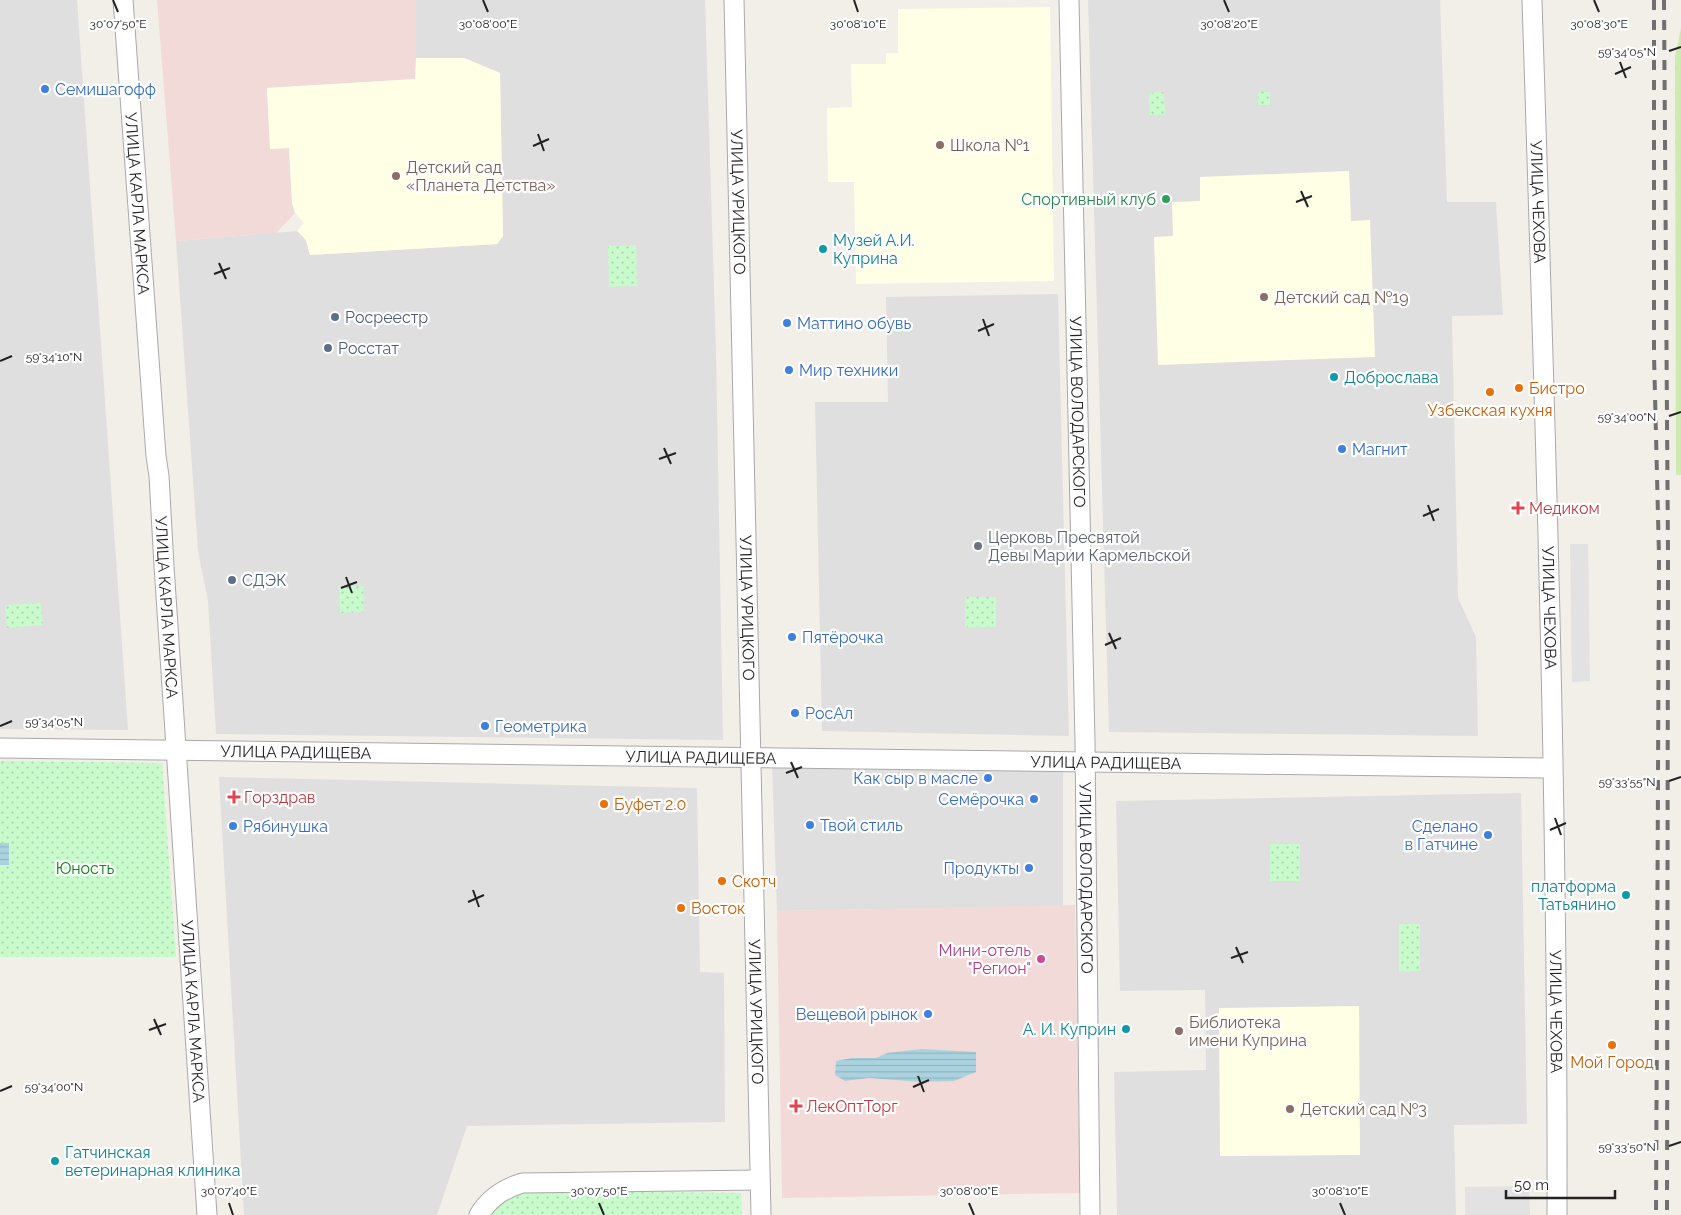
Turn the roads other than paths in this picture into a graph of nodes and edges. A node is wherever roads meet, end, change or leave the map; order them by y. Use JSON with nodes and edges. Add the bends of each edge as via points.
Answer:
{"nodes":[{"id":1,"x":123,"y":0,"type":"edge"},
{"id":2,"x":734,"y":0,"type":"edge"},
{"id":3,"x":1069,"y":0,"type":"edge"},
{"id":4,"x":1532,"y":0,"type":"edge"},
{"id":5,"x":0,"y":748,"type":"edge"},
{"id":6,"x":177,"y":750,"type":"junction"},
{"id":7,"x":751,"y":758,"type":"junction"},
{"id":8,"x":1085,"y":762,"type":"junction"},
{"id":9,"x":1552,"y":768,"type":"junction"},
{"id":10,"x":760,"y":1180,"type":"junction"},
{"id":11,"x":207,"y":1215,"type":"edge"},
{"id":12,"x":478,"y":1215,"type":"edge"},
{"id":13,"x":761,"y":1215,"type":"edge"},
{"id":14,"x":1090,"y":1215,"type":"edge"},
{"id":15,"x":1557,"y":1215,"type":"edge"}],
"edges":[{"from":1,"to":6,"type":"street","name":"УЛИЦА КАРЛА МАРКСА"},
{"from":2,"to":7,"type":"street","name":"УЛИЦА УРИЦКОГО"},
{"from":3,"to":8,"type":"street","name":"УЛИЦА ВОЛОДАРСКОГО"},
{"from":4,"to":9,"type":"street","name":"УЛИЦА ЧЕХОВА"},
{"from":5,"to":6,"type":"street","name":"УЛИЦА РАДИЩЕВА"},
{"from":6,"to":7,"type":"street","name":"УЛИЦА РАДИЩЕВА"},
{"from":6,"to":11,"type":"street","name":"УЛИЦА КАРЛА МАРКСА"},
{"from":7,"to":8,"type":"street","name":"УЛИЦА РАДИЩЕВА"},
{"from":7,"to":10,"type":"street","name":"УЛИЦА УРИЦКОГО"},
{"from":8,"to":9,"type":"street","name":"УЛИЦА РАДИЩЕВА"},
{"from":8,"to":14,"type":"street","name":"УЛИЦА ВОЛОДАРСКОГО"},
{"from":9,"to":15,"type":"street","name":"УЛИЦА ЧЕХОВА"},
{"from":10,"to":12,"type":"street","via":[[522,1183],[496,1194]]},
{"from":10,"to":13,"type":"street","name":"УЛИЦА УРИЦКОГО"}]}
